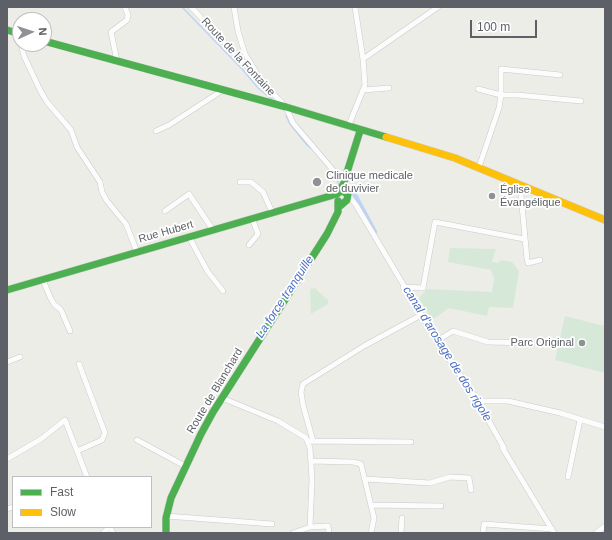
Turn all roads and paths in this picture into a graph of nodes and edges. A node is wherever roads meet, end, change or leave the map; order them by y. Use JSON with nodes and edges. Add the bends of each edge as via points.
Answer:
{"nodes":[{"id":1,"x":125,"y":7,"type":"edge"},
{"id":2,"x":191,"y":7,"type":"edge"},
{"id":3,"x":234,"y":7,"type":"edge"},
{"id":4,"x":355,"y":7,"type":"edge"},
{"id":5,"x":438,"y":7,"type":"edge"},
{"id":6,"x":430,"y":10,"type":"edge"},
{"id":7,"x":52,"y":43,"type":"edge"},
{"id":8,"x":23,"y":52,"type":"edge"},
{"id":9,"x":363,"y":58,"type":"junction"},
{"id":10,"x":117,"y":61,"type":"junction"},
{"id":11,"x":560,"y":75,"type":"dead end"},
{"id":12,"x":260,"y":80,"type":"junction"},
{"id":13,"x":389,"y":88,"type":"dead end"},
{"id":14,"x":478,"y":89,"type":"dead end"},
{"id":15,"x":223,"y":90,"type":"junction"},
{"id":16,"x":363,"y":90,"type":"junction"},
{"id":17,"x":501,"y":95,"type":"junction"},
{"id":18,"x":581,"y":101,"type":"dead end"},
{"id":19,"x":286,"y":107,"type":"junction"},
{"id":20,"x":348,"y":127,"type":"junction"},
{"id":21,"x":156,"y":131,"type":"dead end"},
{"id":22,"x":360,"y":131,"type":"junction"},
{"id":23,"x":479,"y":167,"type":"junction"},
{"id":24,"x":240,"y":182,"type":"dead end"},
{"id":25,"x":520,"y":184,"type":"junction"},
{"id":26,"x":341,"y":196,"type":"junction"},
{"id":27,"x":165,"y":212,"type":"dead end"},
{"id":28,"x":272,"y":212,"type":"junction"},
{"id":29,"x":252,"y":218,"type":"junction"},
{"id":30,"x":605,"y":220,"type":"edge"},
{"id":31,"x":212,"y":230,"type":"junction"},
{"id":32,"x":189,"y":237,"type":"junction"},
{"id":33,"x":524,"y":239,"type":"junction"},
{"id":34,"x":249,"y":245,"type":"dead end"},
{"id":35,"x":137,"y":252,"type":"junction"},
{"id":36,"x":540,"y":260,"type":"dead end"},
{"id":37,"x":43,"y":280,"type":"junction"},
{"id":38,"x":404,"y":287,"type":"junction"},
{"id":39,"x":7,"y":290,"type":"edge"},
{"id":40,"x":223,"y":291,"type":"dead end"},
{"id":41,"x":421,"y":315,"type":"junction"},
{"id":42,"x":70,"y":331,"type":"dead end"},
{"id":43,"x":437,"y":341,"type":"junction"},
{"id":44,"x":532,"y":343,"type":"dead end"},
{"id":45,"x":20,"y":357,"type":"dead end"},
{"id":46,"x":7,"y":362,"type":"edge"},
{"id":47,"x":79,"y":364,"type":"dead end"},
{"id":48,"x":222,"y":398,"type":"junction"},
{"id":49,"x":478,"y":401,"type":"junction"},
{"id":50,"x":580,"y":420,"type":"junction"},
{"id":51,"x":605,"y":426,"type":"edge"},
{"id":52,"x":137,"y":440,"type":"dead end"},
{"id":53,"x":307,"y":441,"type":"junction"},
{"id":54,"x":313,"y":441,"type":"junction"},
{"id":55,"x":411,"y":442,"type":"dead end"},
{"id":56,"x":77,"y":451,"type":"junction"},
{"id":57,"x":7,"y":459,"type":"edge"},
{"id":58,"x":311,"y":461,"type":"junction"},
{"id":59,"x":185,"y":466,"type":"junction"},
{"id":60,"x":87,"y":476,"type":"edge"},
{"id":61,"x":568,"y":477,"type":"dead end"},
{"id":62,"x":365,"y":478,"type":"junction"},
{"id":63,"x":471,"y":490,"type":"dead end"},
{"id":64,"x":371,"y":505,"type":"junction"},
{"id":65,"x":441,"y":506,"type":"dead end"},
{"id":66,"x":166,"y":516,"type":"junction"},
{"id":67,"x":402,"y":518,"type":"dead end"},
{"id":68,"x":272,"y":524,"type":"dead end"},
{"id":69,"x":605,"y":526,"type":"edge"},
{"id":70,"x":310,"y":527,"type":"junction"},
{"id":71,"x":553,"y":531,"type":"edge"},
{"id":72,"x":166,"y":533,"type":"edge"},
{"id":73,"x":293,"y":533,"type":"edge"},
{"id":74,"x":329,"y":533,"type":"edge"},
{"id":75,"x":372,"y":533,"type":"edge"},
{"id":76,"x":401,"y":533,"type":"edge"},
{"id":77,"x":483,"y":533,"type":"edge"},
{"id":78,"x":596,"y":533,"type":"edge"}],
"edges":[{"from":1,"to":10,"type":"street","via":[[127,20],[111,32]]},
{"from":2,"to":12,"type":"street","name":"Route de la Fontaine"},
{"from":3,"to":12,"type":"street","via":[[245,54]]},
{"from":4,"to":9,"type":"street"},
{"from":5,"to":6,"type":"street"},
{"from":6,"to":9,"type":"street"},
{"from":7,"to":10,"type":"street"},
{"from":8,"to":35,"type":"street","via":[[47,102],[71,130],[78,147],[100,182],[107,201],[126,224]]},
{"from":9,"to":16,"type":"street"},
{"from":10,"to":15,"type":"street"},
{"from":11,"to":17,"type":"street","via":[[501,69]]},
{"from":12,"to":19,"type":"street","name":"Route de la Fontaine"},
{"from":13,"to":16,"type":"street"},
{"from":14,"to":17,"type":"street"},
{"from":15,"to":19,"type":"street"},
{"from":15,"to":21,"type":"street","via":[[169,126]]},
{"from":16,"to":20,"type":"street"},
{"from":17,"to":18,"type":"street"},
{"from":17,"to":23,"type":"street"},
{"from":19,"to":20,"type":"street"},
{"from":19,"to":26,"type":"street","name":"Route de la Fontaine","via":[[293,123]]},
{"from":20,"to":22,"type":"street"},
{"from":22,"to":23,"type":"street"},
{"from":22,"to":26,"type":"street","name":"Route de Blanchard"},
{"from":23,"to":25,"type":"street"},
{"from":24,"to":28,"type":"street","via":[[254,184],[266,197]]},
{"from":25,"to":30,"type":"street"},
{"from":25,"to":33,"type":"street"},
{"from":26,"to":28,"type":"street","name":"Rue Hubert"},
{"from":26,"to":38,"type":"street","name":"Route de la Fontaine","via":[[356,205]]},
{"from":26,"to":48,"type":"street","name":"Route de Blanchard","via":[[335,220],[327,234]]},
{"from":27,"to":31,"type":"street","via":[[189,194]]},
{"from":28,"to":29,"type":"street","name":"Rue Hubert"},
{"from":29,"to":31,"type":"street","name":"Rue Hubert"},
{"from":29,"to":34,"type":"street","via":[[258,234]]},
{"from":31,"to":32,"type":"street","name":"Rue Hubert"},
{"from":32,"to":35,"type":"street","name":"Rue Hubert"},
{"from":32,"to":40,"type":"street","via":[[208,272]]},
{"from":33,"to":36,"type":"street","via":[[528,263]]},
{"from":33,"to":38,"type":"street","via":[[435,222],[423,288]]},
{"from":35,"to":37,"type":"street","name":"Rue Hubert"},
{"from":37,"to":39,"type":"street","name":"Rue Hubert"},
{"from":37,"to":42,"type":"street"},
{"from":38,"to":41,"type":"street","name":"Route de la Fontaine"},
{"from":41,"to":43,"type":"street","name":"Route de la Fontaine"},
{"from":41,"to":54,"type":"street","via":[[364,346],[304,384],[301,392],[303,405]]},
{"from":43,"to":44,"type":"street","via":[[453,331],[488,342]]},
{"from":43,"to":49,"type":"street","name":"Route de la Fontaine"},
{"from":45,"to":46,"type":"street"},
{"from":47,"to":56,"type":"street","via":[[105,433],[102,440]]},
{"from":48,"to":53,"type":"street","via":[[278,421]]},
{"from":48,"to":59,"type":"street","name":"Route de Blanchard"},
{"from":49,"to":50,"type":"street","via":[[508,400]]},
{"from":49,"to":71,"type":"street","name":"Route de la Fontaine","via":[[504,448],[502,447]]},
{"from":50,"to":51,"type":"street"},
{"from":50,"to":61,"type":"street"},
{"from":52,"to":59,"type":"street"},
{"from":53,"to":54,"type":"street"},
{"from":53,"to":58,"type":"street"},
{"from":54,"to":55,"type":"street"},
{"from":56,"to":57,"type":"street","via":[[65,420],[41,439]]},
{"from":56,"to":60,"type":"street"},
{"from":58,"to":62,"type":"street","via":[[361,464]]},
{"from":58,"to":70,"type":"street"},
{"from":59,"to":66,"type":"street","name":"Route de Blanchard","via":[[176,484]]},
{"from":62,"to":63,"type":"street","via":[[430,483],[450,477],[469,478]]},
{"from":62,"to":64,"type":"street"},
{"from":64,"to":65,"type":"street"},
{"from":64,"to":75,"type":"street","via":[[374,518]]},
{"from":66,"to":68,"type":"street"},
{"from":66,"to":72,"type":"street","name":"Route de Blanchard"},
{"from":67,"to":76,"type":"street"},
{"from":69,"to":78,"type":"street"},
{"from":70,"to":73,"type":"street"},
{"from":70,"to":74,"type":"street","via":[[328,526]]},
{"from":71,"to":77,"type":"street","via":[[484,524]]}]}
